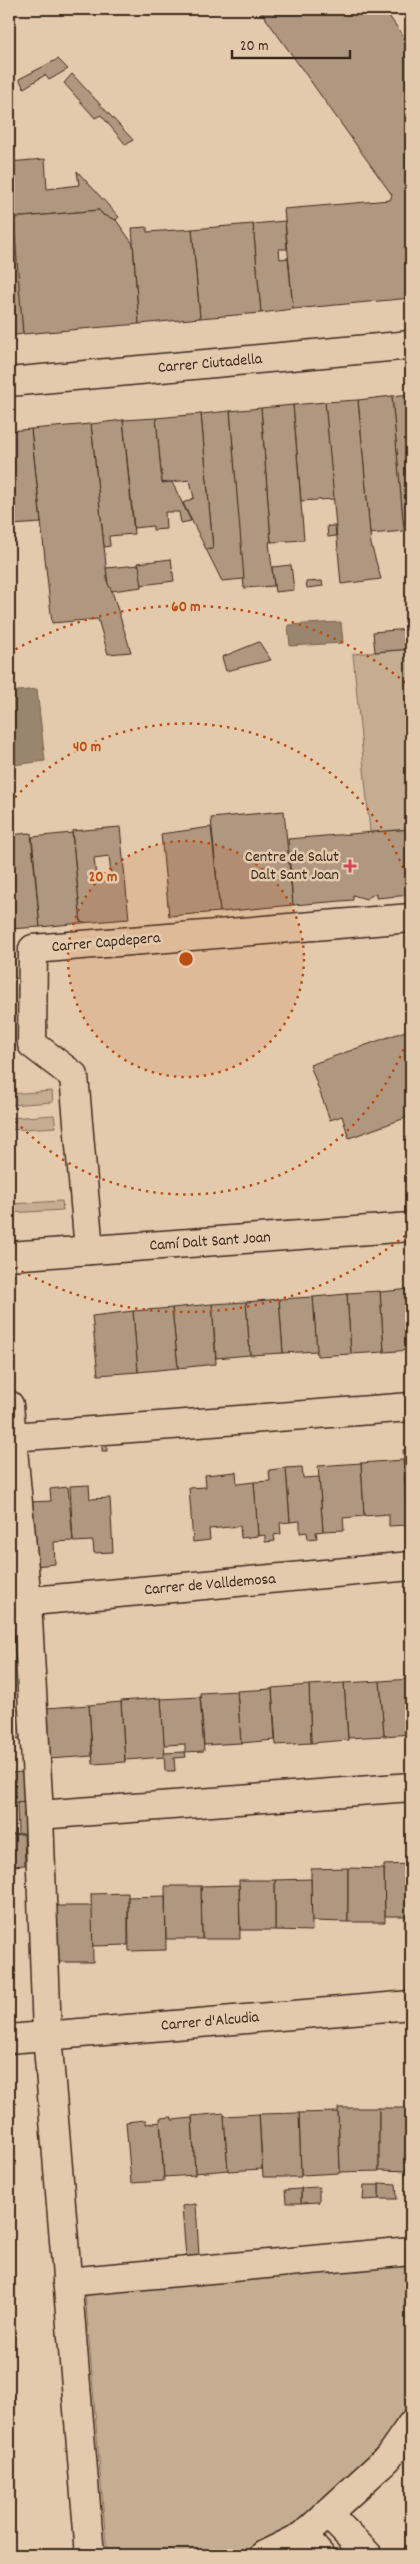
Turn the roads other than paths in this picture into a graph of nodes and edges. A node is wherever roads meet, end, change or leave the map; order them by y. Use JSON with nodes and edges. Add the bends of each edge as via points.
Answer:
{"nodes":[{"id":1,"x":411,"y":345,"type":"edge"},
{"id":2,"x":9,"y":382,"type":"edge"},
{"id":3,"x":411,"y":918,"type":"edge"},
{"id":4,"x":411,"y":1227,"type":"edge"},
{"id":5,"x":89,"y":1250,"type":"junction"},
{"id":6,"x":9,"y":1256,"type":"edge"},
{"id":7,"x":9,"y":1405,"type":"edge"},
{"id":8,"x":411,"y":1406,"type":"edge"},
{"id":9,"x":12,"y":1437,"type":"junction"},
{"id":10,"x":411,"y":1566,"type":"edge"},
{"id":11,"x":18,"y":1603,"type":"edge"},
{"id":12,"x":411,"y":1787,"type":"edge"},
{"id":13,"x":40,"y":1815,"type":"junction"},
{"id":14,"x":411,"y":2004,"type":"edge"},
{"id":15,"x":48,"y":2035,"type":"junction"},
{"id":16,"x":9,"y":2039,"type":"edge"},
{"id":17,"x":411,"y":2251,"type":"edge"},
{"id":18,"x":67,"y":2282,"type":"junction"},
{"id":19,"x":411,"y":2425,"type":"edge"},
{"id":20,"x":327,"y":2513,"type":"junction"},
{"id":21,"x":311,"y":2546,"type":"edge"},
{"id":22,"x":90,"y":2555,"type":"edge"},
{"id":23,"x":264,"y":2555,"type":"edge"},
{"id":24,"x":368,"y":2555,"type":"edge"}],
"edges":[{"from":1,"to":2,"type":"street","name":"Carrer Ciutadella"},
{"from":3,"to":5,"type":"street","name":"Carrer Capdepera","via":[[33,949],[32,1044],[74,1076]]},
{"from":4,"to":5,"type":"street","name":"Camí Dalt Sant Joan"},
{"from":5,"to":6,"type":"street","name":"Camí Dalt Sant Joan"},
{"from":7,"to":9,"type":"street"},
{"from":8,"to":9,"type":"street"},
{"from":9,"to":11,"type":"street"},
{"from":10,"to":11,"type":"street","name":"Carrer de Valldemosa"},
{"from":11,"to":13,"type":"street"},
{"from":12,"to":13,"type":"street"},
{"from":13,"to":15,"type":"street"},
{"from":14,"to":15,"type":"street","name":"Carrer d'Alcudia"},
{"from":15,"to":16,"type":"street","name":"Carrer d'Alcudia"},
{"from":15,"to":18,"type":"street"},
{"from":17,"to":18,"type":"street"},
{"from":18,"to":22,"type":"street"},
{"from":19,"to":20,"type":"street","via":[[388,2458]]},
{"from":20,"to":21,"type":"street"},
{"from":20,"to":24,"type":"street"},
{"from":21,"to":23,"type":"street"}]}
